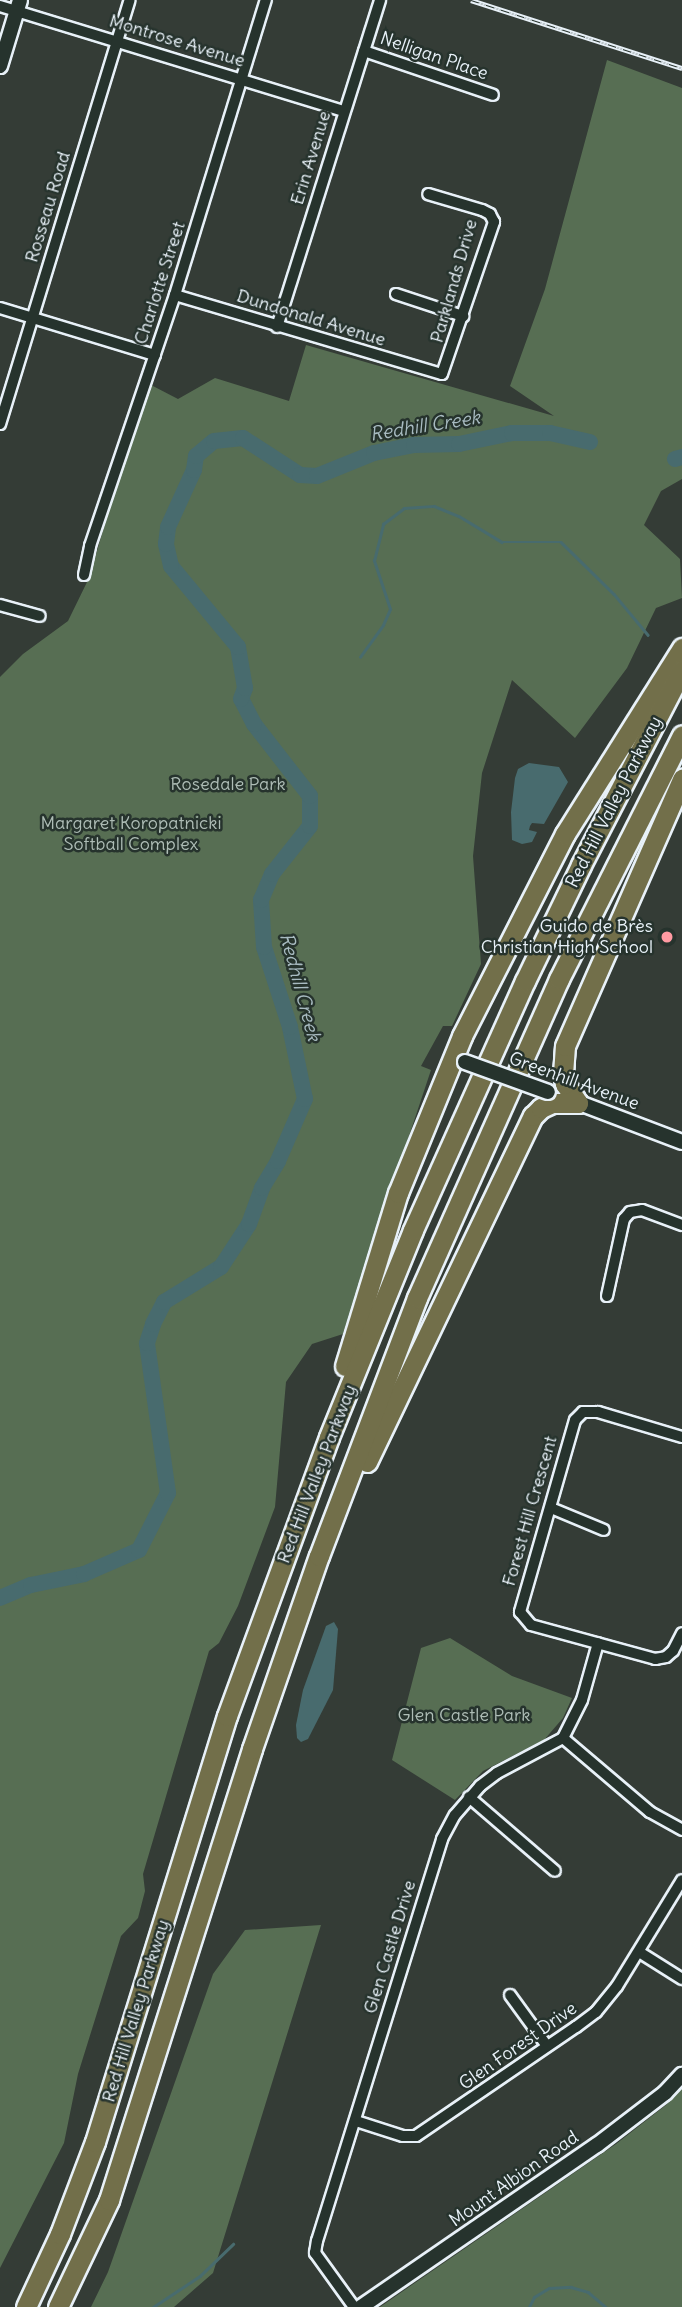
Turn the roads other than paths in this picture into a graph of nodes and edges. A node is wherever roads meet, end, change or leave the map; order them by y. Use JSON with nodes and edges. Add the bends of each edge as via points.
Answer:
{"nodes":[{"id":1,"x":130,"y":0,"type":"edge"},
{"id":2,"x":266,"y":0,"type":"edge"},
{"id":3,"x":380,"y":0,"type":"edge"},
{"id":4,"x":0,"y":5,"type":"edge"},
{"id":5,"x":19,"y":5,"type":"edge"},
{"id":6,"x":118,"y":40,"type":"junction"},
{"id":7,"x":364,"y":51,"type":"junction"},
{"id":8,"x":0,"y":66,"type":"edge"},
{"id":9,"x":241,"y":80,"type":"junction"},
{"id":10,"x":493,"y":95,"type":"dead end"},
{"id":11,"x":344,"y":111,"type":"junction"},
{"id":12,"x":428,"y":194,"type":"dead end"},
{"id":13,"x":396,"y":294,"type":"dead end"},
{"id":14,"x":175,"y":295,"type":"junction"},
{"id":15,"x":0,"y":307,"type":"edge"},
{"id":16,"x":463,"y":316,"type":"junction"},
{"id":17,"x":33,"y":317,"type":"junction"},
{"id":18,"x":277,"y":327,"type":"junction"},
{"id":19,"x":155,"y":355,"type":"junction"},
{"id":20,"x":437,"y":375,"type":"joint"},
{"id":21,"x":0,"y":425,"type":"edge"},
{"id":22,"x":84,"y":575,"type":"dead end"},
{"id":23,"x":0,"y":605,"type":"edge"},
{"id":24,"x":40,"y":616,"type":"dead end"},
{"id":25,"x":682,"y":648,"type":"edge"},
{"id":26,"x":682,"y":670,"type":"edge"},
{"id":27,"x":682,"y":735,"type":"edge"},
{"id":28,"x":682,"y":779,"type":"edge"},
{"id":29,"x":459,"y":1060,"type":"junction"},
{"id":30,"x":578,"y":1103,"type":"junction"},
{"id":31,"x":682,"y":1142,"type":"edge"},
{"id":32,"x":682,"y":1225,"type":"edge"},
{"id":33,"x":607,"y":1296,"type":"dead end"},
{"id":34,"x":329,"y":1437,"type":"junction"},
{"id":35,"x":682,"y":1437,"type":"edge"},
{"id":36,"x":551,"y":1508,"type":"junction"},
{"id":37,"x":604,"y":1530,"type":"dead end"},
{"id":38,"x":319,"y":1556,"type":"junction"},
{"id":39,"x":682,"y":1633,"type":"edge"},
{"id":40,"x":598,"y":1643,"type":"junction"},
{"id":41,"x":563,"y":1738,"type":"junction"},
{"id":42,"x":469,"y":1797,"type":"junction"},
{"id":43,"x":682,"y":1830,"type":"edge"},
{"id":44,"x":555,"y":1871,"type":"dead end"},
{"id":45,"x":682,"y":1881,"type":"edge"},
{"id":46,"x":639,"y":1952,"type":"junction"},
{"id":47,"x":682,"y":1979,"type":"edge"},
{"id":48,"x":510,"y":1995,"type":"dead end"},
{"id":49,"x":547,"y":2046,"type":"junction"},
{"id":50,"x":682,"y":2075,"type":"edge"},
{"id":51,"x":356,"y":2121,"type":"junction"},
{"id":52,"x":26,"y":2307,"type":"edge"},
{"id":53,"x":58,"y":2307,"type":"edge"},
{"id":54,"x":354,"y":2307,"type":"edge"},
{"id":55,"x":361,"y":2307,"type":"edge"}],
"edges":[{"from":1,"to":6,"type":"street","name":"Rosseau Road"},
{"from":2,"to":9,"type":"street","name":"Charlotte Street"},
{"from":3,"to":7,"type":"street","name":"Erin Avenue"},
{"from":4,"to":5,"type":"street","name":"Montrose Avenue"},
{"from":5,"to":6,"type":"street","name":"Montrose Avenue"},
{"from":5,"to":8,"type":"street"},
{"from":6,"to":9,"type":"street","name":"Montrose Avenue"},
{"from":6,"to":17,"type":"street","name":"Rosseau Road"},
{"from":7,"to":10,"type":"street","name":"Nelligan Place"},
{"from":7,"to":11,"type":"street","name":"Erin Avenue"},
{"from":9,"to":11,"type":"street","name":"Montrose Avenue"},
{"from":9,"to":14,"type":"street","name":"Charlotte Street"},
{"from":11,"to":18,"type":"street","name":"Erin Avenue"},
{"from":12,"to":16,"type":"street","name":"Parklands Drive","via":[[482,210],[494,222]]},
{"from":13,"to":16,"type":"street"},
{"from":14,"to":18,"type":"street","name":"Dundonald Avenue"},
{"from":14,"to":19,"type":"street","name":"Charlotte Street"},
{"from":15,"to":17,"type":"street"},
{"from":16,"to":20,"type":"street","name":"Parklands Drive","via":[[447,369]]},
{"from":17,"to":19,"type":"street"},
{"from":17,"to":21,"type":"street","name":"Rosseau Road"},
{"from":18,"to":20,"type":"street","name":"Dundonald Avenue"},
{"from":19,"to":22,"type":"street","name":"Charlotte Street"},
{"from":23,"to":24,"type":"street"},
{"from":25,"to":29,"type":"highway","via":[[565,834]]},
{"from":26,"to":34,"type":"highway","name":"Red Hill Valley Parkway","via":[[581,865],[487,1064]]},
{"from":27,"to":38,"type":"highway","name":"Red Hill Valley Parkway","via":[[499,1108],[417,1298]]},
{"from":28,"to":30,"type":"highway","via":[[565,1046],[565,1084]]},
{"from":29,"to":30,"type":"street","name":"Greenhill Avenue","bridge":true},
{"from":29,"to":34,"type":"highway","via":[[398,1194],[336,1396]]},
{"from":30,"to":31,"type":"street","name":"Greenhill Avenue"},
{"from":30,"to":38,"type":"highway","via":[[552,1103],[533,1116],[335,1532]]},
{"from":32,"to":33,"type":"street","via":[[642,1210],[630,1212],[624,1219]]},
{"from":34,"to":52,"type":"highway","name":"Red Hill Valley Parkway","via":[[227,1716],[95,2141]]},
{"from":35,"to":36,"type":"street","name":"Forest Hill Crescent","via":[[598,1412],[583,1412],[575,1420]]},
{"from":36,"to":37,"type":"street"},
{"from":36,"to":40,"type":"street","name":"Forest Hill Crescent","via":[[520,1612],[531,1625]]},
{"from":38,"to":53,"type":"highway","name":"Red Hill Valley Parkway","via":[[242,1779],[116,2178]]},
{"from":39,"to":40,"type":"street","name":"Forest Hill Crescent","via":[[673,1651],[655,1659]]},
{"from":40,"to":41,"type":"street","via":[[582,1700]]},
{"from":41,"to":42,"type":"street","name":"Glen Castle Drive","via":[[497,1773]]},
{"from":41,"to":43,"type":"street","via":[[650,1812]]},
{"from":42,"to":44,"type":"street"},
{"from":42,"to":51,"type":"street","name":"Glen Castle Drive","via":[[442,1839]]},
{"from":45,"to":46,"type":"street","name":"Glen Forest Drive"},
{"from":46,"to":47,"type":"street"},
{"from":46,"to":49,"type":"street","name":"Glen Forest Drive","via":[[596,2012]]},
{"from":48,"to":49,"type":"street"},
{"from":49,"to":51,"type":"street","name":"Glen Forest Drive","via":[[416,2136]]},
{"from":50,"to":55,"type":"street","name":"Mount Albion Road","via":[[597,2145]]},
{"from":51,"to":54,"type":"street","name":"Glen Castle Drive","via":[[316,2253]]}]}
